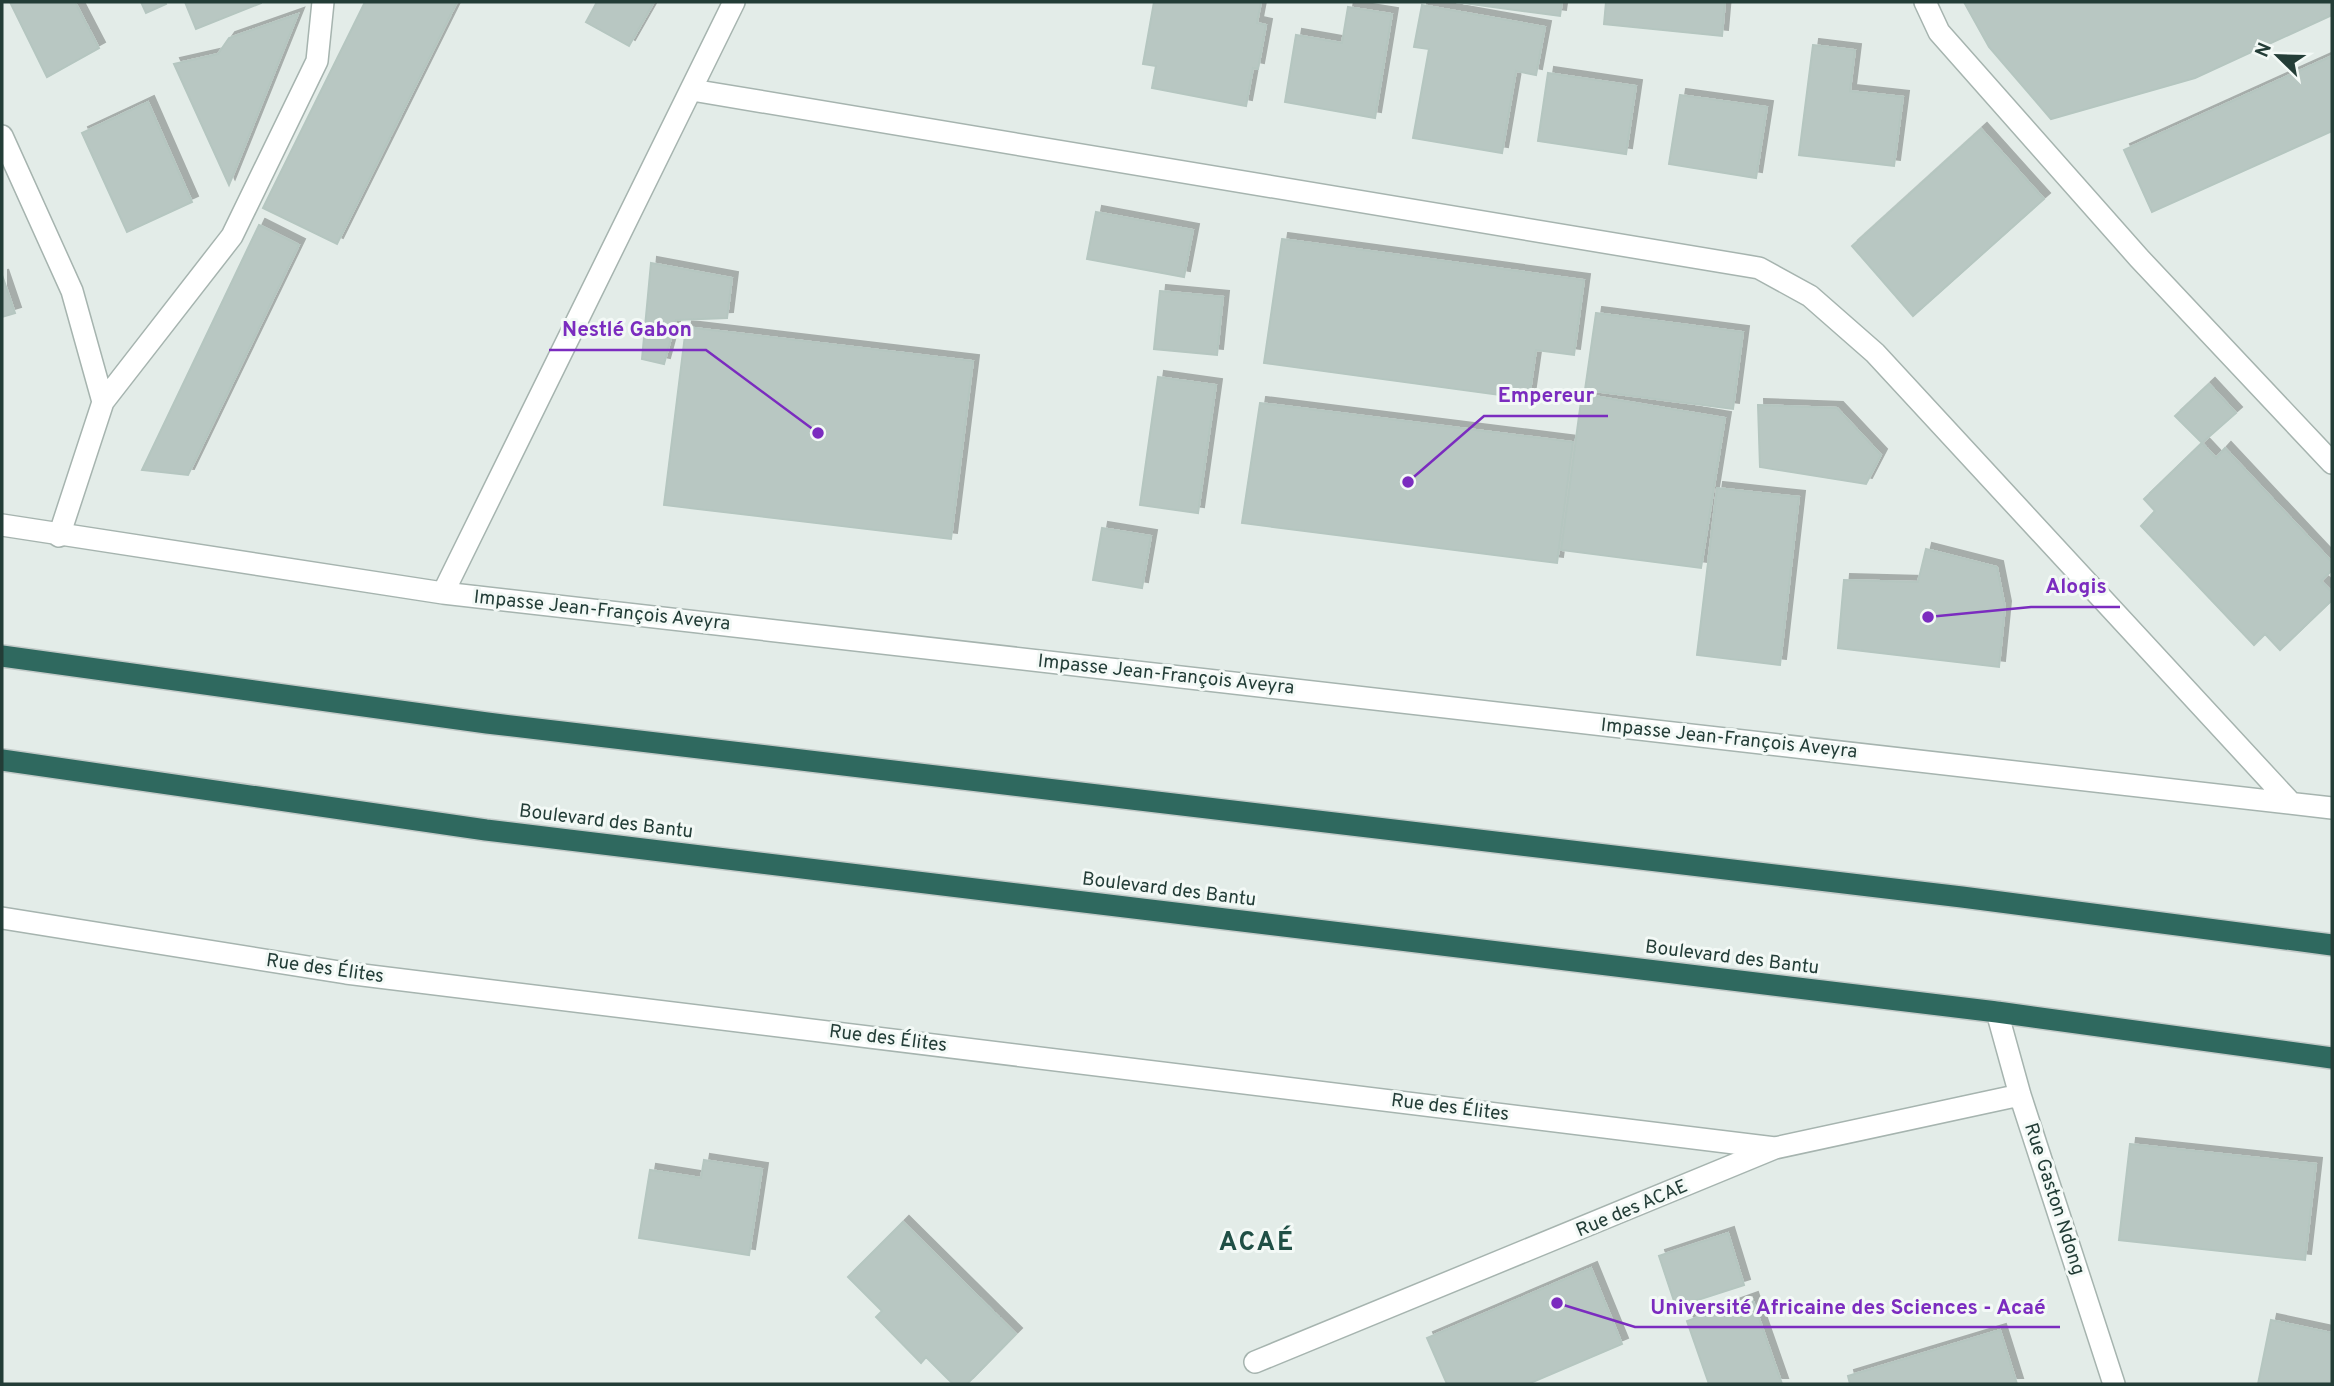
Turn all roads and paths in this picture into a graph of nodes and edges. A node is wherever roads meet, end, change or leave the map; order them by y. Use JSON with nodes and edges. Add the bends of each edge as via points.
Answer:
{"nodes":[{"id":1,"x":323,"y":2,"type":"edge"},
{"id":2,"x":734,"y":2,"type":"edge"},
{"id":3,"x":1926,"y":2,"type":"edge"},
{"id":4,"x":692,"y":90,"type":"junction"},
{"id":5,"x":2,"y":136,"type":"edge"},
{"id":6,"x":103,"y":402,"type":"junction"},
{"id":7,"x":2332,"y":464,"type":"edge"},
{"id":8,"x":2,"y":525,"type":"edge"},
{"id":9,"x":59,"y":536,"type":"junction"},
{"id":10,"x":443,"y":593,"type":"junction"},
{"id":11,"x":2,"y":656,"type":"edge"},
{"id":12,"x":2,"y":760,"type":"edge"},
{"id":13,"x":2291,"y":802,"type":"junction"},
{"id":14,"x":2332,"y":808,"type":"edge"},
{"id":15,"x":2,"y":918,"type":"edge"},
{"id":16,"x":2332,"y":945,"type":"edge"},
{"id":17,"x":1997,"y":1012,"type":"junction"},
{"id":18,"x":2332,"y":1058,"type":"edge"},
{"id":19,"x":2020,"y":1095,"type":"junction"},
{"id":20,"x":1775,"y":1148,"type":"junction"},
{"id":21,"x":1255,"y":1362,"type":"dead end"},
{"id":22,"x":2114,"y":1384,"type":"edge"}],
"edges":[{"from":1,"to":6,"type":"street","via":[[317,61],[232,236]]},
{"from":2,"to":4,"type":"street"},
{"from":3,"to":7,"type":"street","via":[[1939,32],[2139,258]]},
{"from":4,"to":10,"type":"street"},
{"from":4,"to":13,"type":"street","via":[[1759,268],[1810,296],[1875,354]]},
{"from":5,"to":6,"type":"street","via":[[72,291]]},
{"from":6,"to":9,"type":"street"},
{"from":8,"to":9,"type":"street","name":"Impasse Jean-François Aveyra"},
{"from":9,"to":10,"type":"street","name":"Impasse Jean-François Aveyra"},
{"from":10,"to":13,"type":"street","name":"Impasse Jean-François Aveyra"},
{"from":11,"to":16,"type":"highway","via":[[487,723]]},
{"from":12,"to":17,"type":"highway","name":"Boulevard des Bantu","via":[[514,833]]},
{"from":13,"to":14,"type":"street","name":"Impasse Jean-François Aveyra"},
{"from":15,"to":20,"type":"street","name":"Rue des Élites","via":[[346,973]]},
{"from":17,"to":18,"type":"highway","name":"Boulevard des Bantu"},
{"from":17,"to":19,"type":"street","name":"Rue Gaston Ndong"},
{"from":19,"to":20,"type":"street","name":"Rue des ACAE"},
{"from":19,"to":22,"type":"street","name":"Rue Gaston Ndong"},
{"from":20,"to":21,"type":"street","name":"Rue des ACAE"}]}
